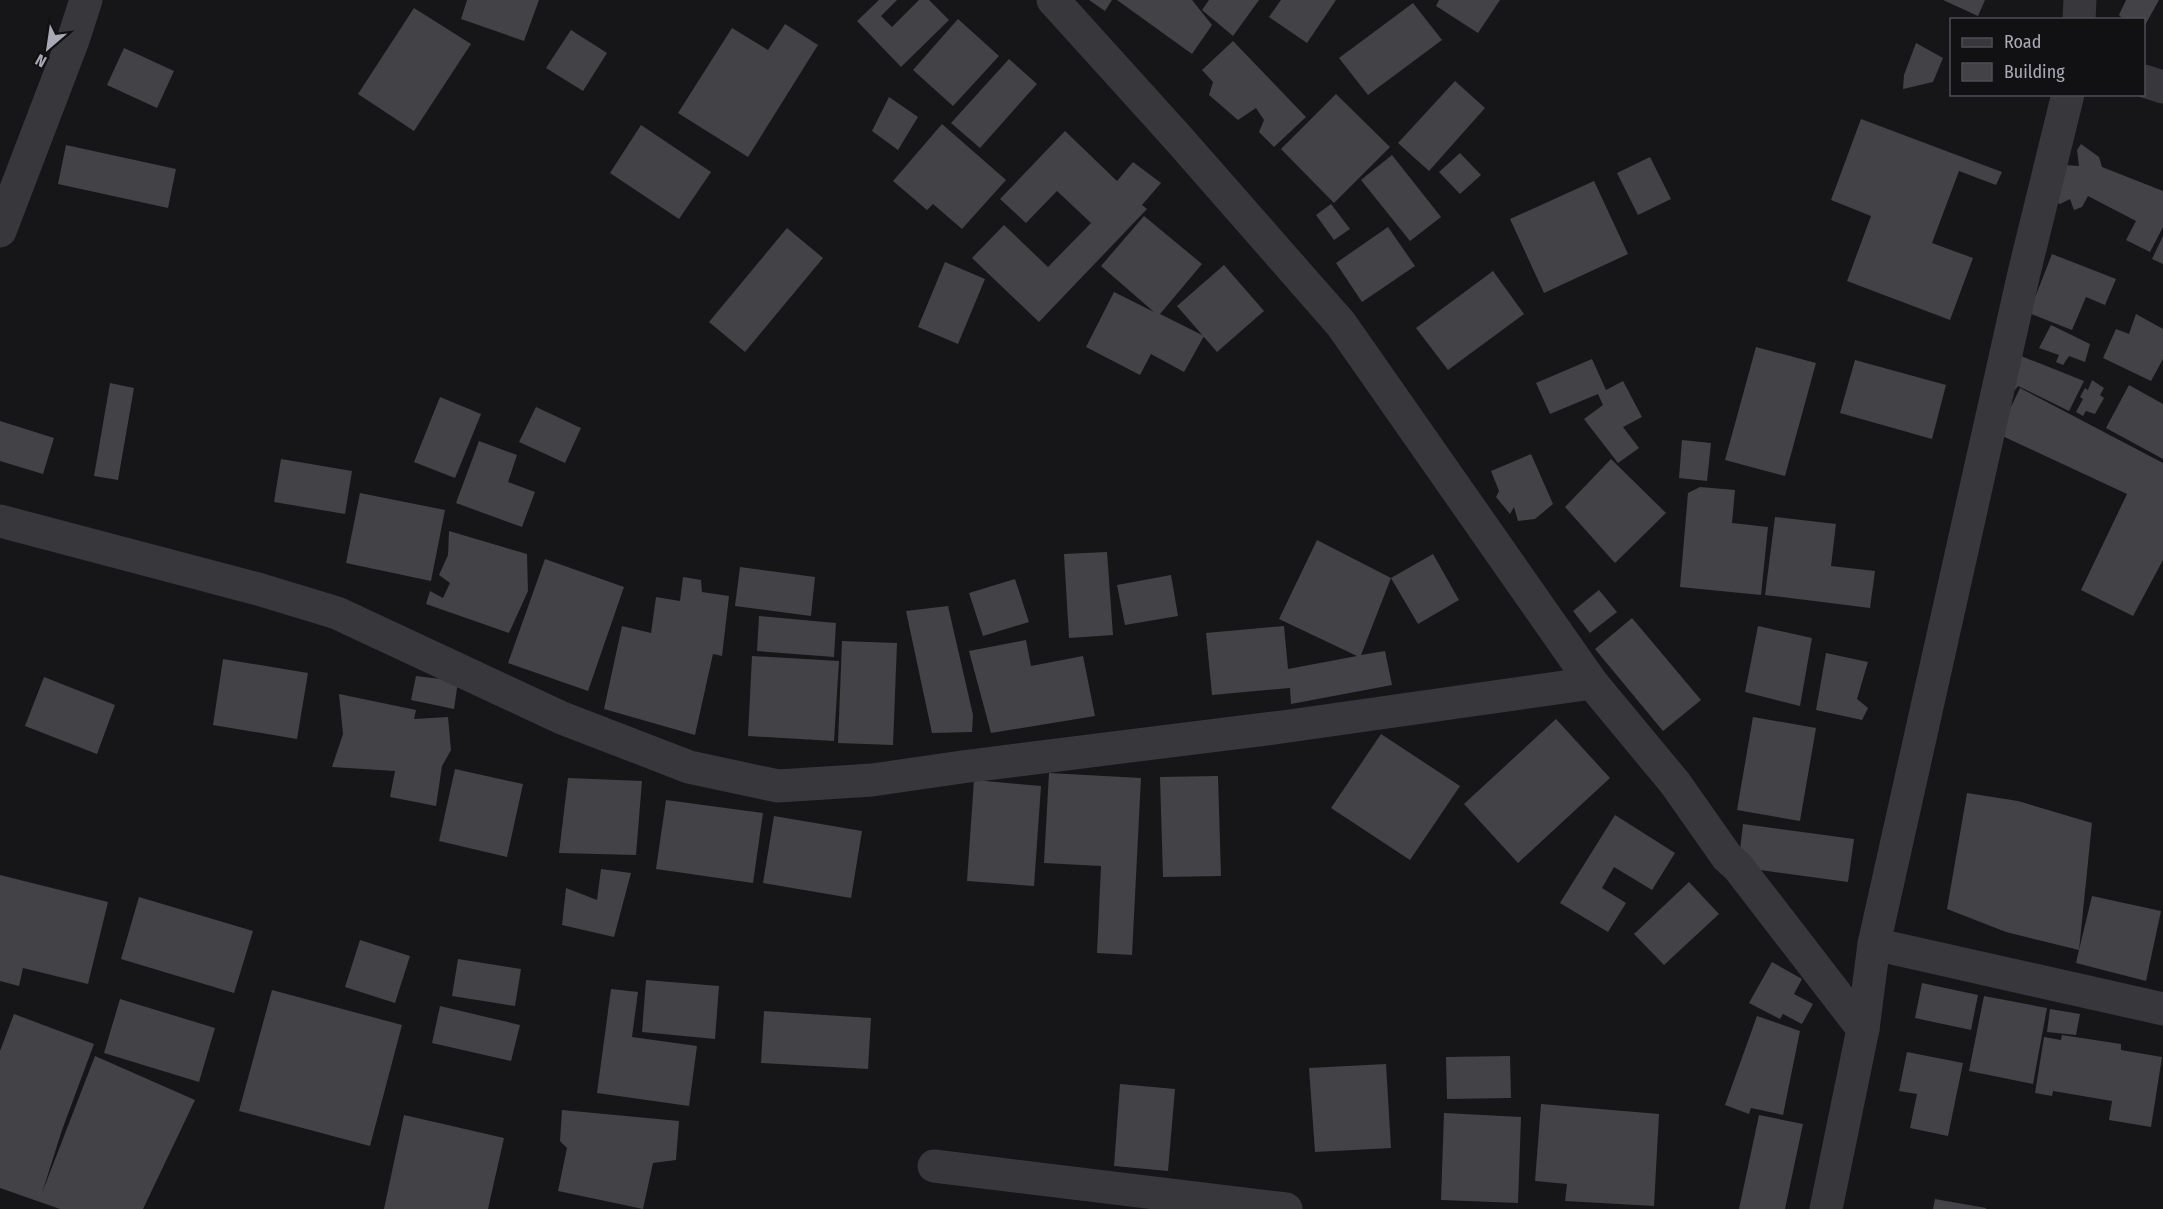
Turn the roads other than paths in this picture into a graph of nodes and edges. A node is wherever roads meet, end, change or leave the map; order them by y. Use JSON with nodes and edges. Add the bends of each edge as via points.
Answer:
{"nodes":[{"id":1,"x":86,"y":0,"type":"edge"},
{"id":2,"x":1053,"y":0,"type":"edge"},
{"id":3,"x":2080,"y":0,"type":"edge"},
{"id":4,"x":2079,"y":18,"type":"edge"},
{"id":5,"x":2145,"y":81,"type":"edge"},
{"id":6,"x":2163,"y":87,"type":"edge"},
{"id":7,"x":2068,"y":96,"type":"edge"},
{"id":8,"x":0,"y":231,"type":"edge"},
{"id":9,"x":0,"y":521,"type":"edge"},
{"id":10,"x":1592,"y":683,"type":"junction"},
{"id":11,"x":1874,"y":944,"type":"junction"},
{"id":12,"x":2163,"y":1009,"type":"edge"},
{"id":13,"x":1863,"y":1029,"type":"junction"},
{"id":14,"x":934,"y":1166,"type":"dead end"},
{"id":15,"x":1286,"y":1209,"type":"edge"},
{"id":16,"x":1826,"y":1209,"type":"edge"}],
"edges":[{"from":1,"to":8,"type":"street"},
{"from":2,"to":10,"type":"street","via":[[1341,324]]},
{"from":3,"to":4,"type":"street"},
{"from":5,"to":6,"type":"street"},
{"from":7,"to":11,"type":"street","via":[[2024,273]]},
{"from":9,"to":10,"type":"street","via":[[337,612],[562,718],[689,767],[778,786],[872,780],[1282,728]]},
{"from":10,"to":13,"type":"street","via":[[1675,783],[1726,857],[1738,867]]},
{"from":11,"to":12,"type":"street"},
{"from":11,"to":13,"type":"street"},
{"from":13,"to":16,"type":"street"},
{"from":14,"to":15,"type":"street"}]}
